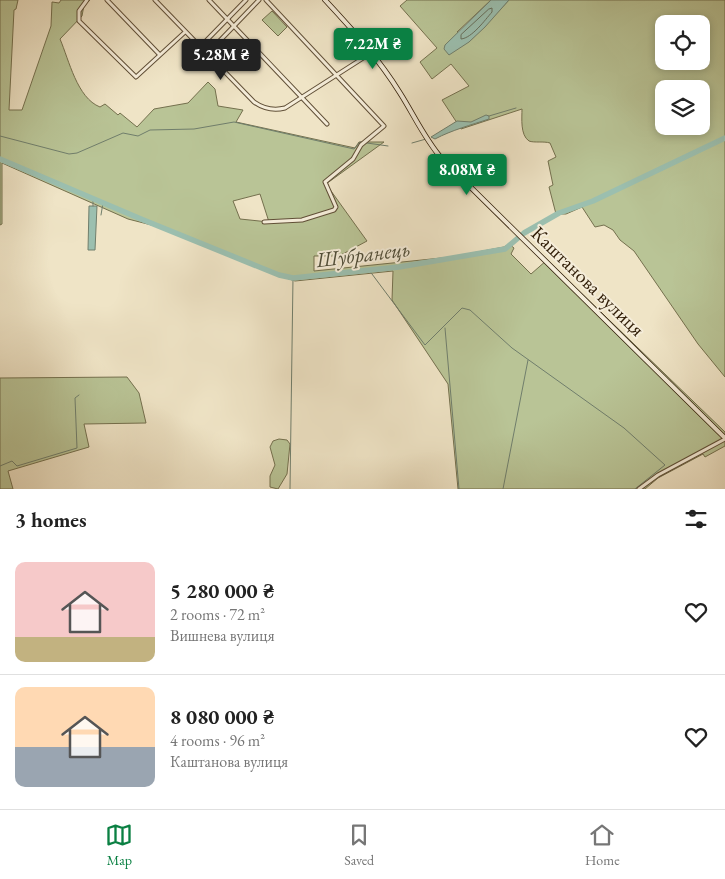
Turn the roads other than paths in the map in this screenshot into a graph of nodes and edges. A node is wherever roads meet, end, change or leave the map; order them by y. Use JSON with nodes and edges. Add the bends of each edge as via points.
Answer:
{"nodes":[{"id":1,"x":87,"y":0,"type":"edge"},
{"id":2,"x":107,"y":0,"type":"edge"},
{"id":3,"x":155,"y":0,"type":"edge"},
{"id":4,"x":209,"y":0,"type":"edge"},
{"id":5,"x":246,"y":0,"type":"edge"},
{"id":6,"x":259,"y":0,"type":"edge"},
{"id":7,"x":266,"y":0,"type":"edge"},
{"id":8,"x":325,"y":0,"type":"edge"},
{"id":9,"x":228,"y":19,"type":"junction"},
{"id":10,"x":235,"y":26,"type":"junction"},
{"id":11,"x":185,"y":32,"type":"junction"},
{"id":12,"x":200,"y":47,"type":"junction"},
{"id":13,"x":371,"y":53,"type":"junction"},
{"id":14,"x":159,"y":54,"type":"junction"},
{"id":15,"x":206,"y":54,"type":"junction"},
{"id":16,"x":336,"y":75,"type":"junction"},
{"id":17,"x":303,"y":97,"type":"junction"},
{"id":18,"x":327,"y":124,"type":"dead end"},
{"id":19,"x":264,"y":222,"type":"dead end"},
{"id":20,"x":725,"y":438,"type":"edge"},
{"id":21,"x":639,"y":489,"type":"edge"}],
"edges":[{"from":1,"to":14,"type":"street","via":[[79,11],[79,21],[136,77]]},
{"from":2,"to":14,"type":"street"},
{"from":3,"to":11,"type":"street"},
{"from":4,"to":9,"type":"street"},
{"from":5,"to":9,"type":"street"},
{"from":6,"to":10,"type":"street"},
{"from":7,"to":16,"type":"street"},
{"from":8,"to":13,"type":"main road","name":"Каштанова вулиця"},
{"from":9,"to":10,"type":"street"},
{"from":9,"to":12,"type":"street"},
{"from":10,"to":15,"type":"street"},
{"from":10,"to":17,"type":"street"},
{"from":11,"to":12,"type":"street"},
{"from":11,"to":14,"type":"street"},
{"from":12,"to":15,"type":"street"},
{"from":13,"to":16,"type":"street"},
{"from":13,"to":20,"type":"main road","name":"Каштанова вулиця","via":[[400,93],[429,144]]},
{"from":15,"to":17,"type":"street","via":[[262,107],[277,110]]},
{"from":16,"to":17,"type":"street"},
{"from":16,"to":19,"type":"street","via":[[384,125],[361,146],[353,159],[325,182],[336,207],[328,213],[302,220]]},
{"from":17,"to":18,"type":"street"},
{"from":20,"to":21,"type":"street"}]}
